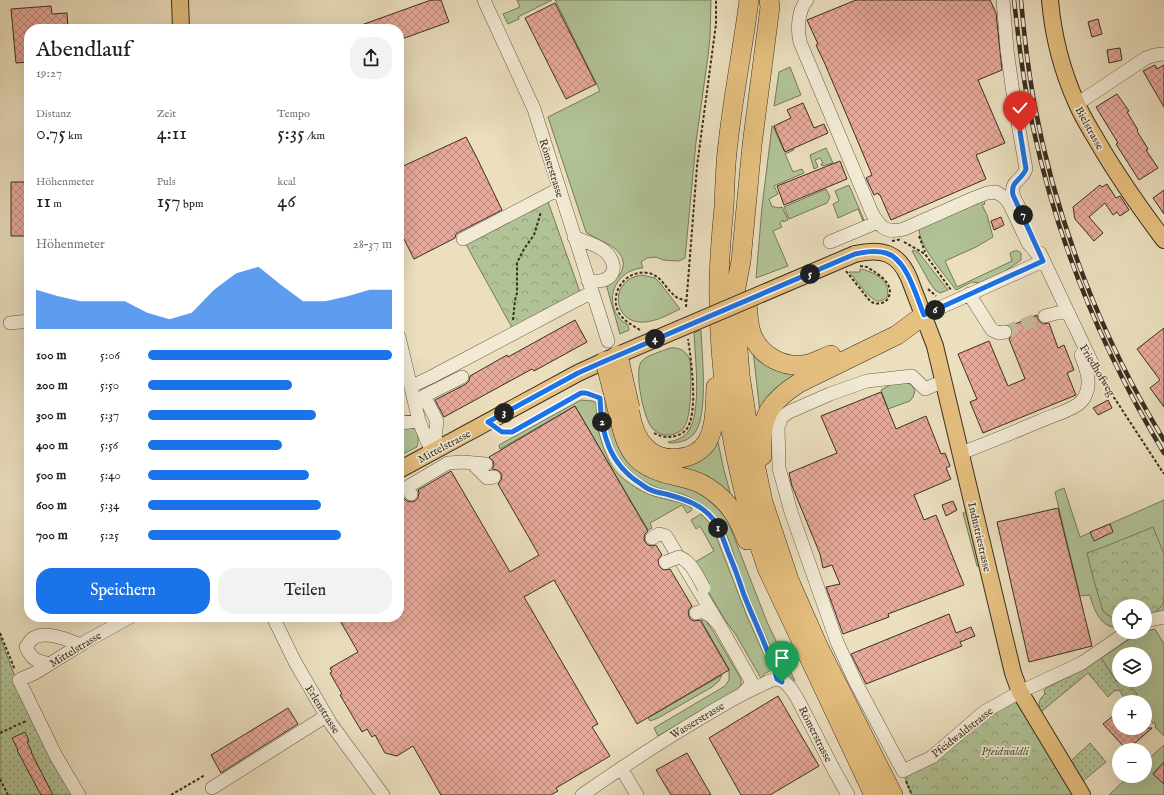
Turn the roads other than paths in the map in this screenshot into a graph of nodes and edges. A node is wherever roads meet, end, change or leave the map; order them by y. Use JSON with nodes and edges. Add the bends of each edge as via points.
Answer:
{"nodes":[{"id":1,"x":180,"y":0,"type":"edge"},
{"id":2,"x":484,"y":0,"type":"edge"},
{"id":3,"x":749,"y":0,"type":"edge"},
{"id":4,"x":807,"y":0,"type":"edge"},
{"id":5,"x":1003,"y":0,"type":"edge"},
{"id":6,"x":1050,"y":0,"type":"edge"},
{"id":7,"x":771,"y":2,"type":"edge"},
{"id":8,"x":182,"y":24,"type":"edge"},
{"id":9,"x":1164,"y":54,"type":"edge"},
{"id":10,"x":1077,"y":104,"type":"junction"},
{"id":11,"x":559,"y":189,"type":"junction"},
{"id":12,"x":878,"y":222,"type":"junction"},
{"id":13,"x":574,"y":237,"type":"junction"},
{"id":14,"x":463,"y":239,"type":"dead end"},
{"id":15,"x":1164,"y":240,"type":"edge"},
{"id":16,"x":830,"y":242,"type":"dead end"},
{"id":17,"x":740,"y":261,"type":"junction"},
{"id":18,"x":1043,"y":261,"type":"junction"},
{"id":19,"x":906,"y":271,"type":"joint"},
{"id":20,"x":590,"y":287,"type":"junction"},
{"id":21,"x":963,"y":296,"type":"junction"},
{"id":22,"x":1063,"y":313,"type":"dead end"},
{"id":23,"x":924,"y":315,"type":"junction"},
{"id":24,"x":1046,"y":316,"type":"tunnel mouth"},
{"id":25,"x":24,"y":322,"type":"edge"},
{"id":26,"x":10,"y":323,"type":"dead end"},
{"id":27,"x":1075,"y":329,"type":"junction"},
{"id":28,"x":720,"y":330,"type":"junction"},
{"id":29,"x":1006,"y":332,"type":"tunnel mouth"},
{"id":30,"x":610,"y":352,"type":"junction"},
{"id":31,"x":404,"y":356,"type":"edge"},
{"id":32,"x":1093,"y":365,"type":"road end"},
{"id":33,"x":462,"y":377,"type":"dead end"},
{"id":34,"x":944,"y":381,"type":"junction"},
{"id":35,"x":412,"y":386,"type":"junction"},
{"id":36,"x":624,"y":412,"type":"junction"},
{"id":37,"x":420,"y":421,"type":"junction"},
{"id":38,"x":404,"y":423,"type":"edge"},
{"id":39,"x":437,"y":450,"type":"junction"},
{"id":40,"x":961,"y":453,"type":"junction"},
{"id":41,"x":472,"y":463,"type":"junction"},
{"id":42,"x":486,"y":464,"type":"dead end"},
{"id":43,"x":404,"y":467,"type":"edge"},
{"id":44,"x":494,"y":477,"type":"dead end"},
{"id":45,"x":411,"y":494,"type":"dead end"},
{"id":46,"x":763,"y":502,"type":"junction"},
{"id":47,"x":652,"y":538,"type":"dead end"},
{"id":48,"x":666,"y":562,"type":"dead end"},
{"id":49,"x":696,"y":613,"type":"dead end"},
{"id":50,"x":1164,"y":617,"type":"edge"},
{"id":51,"x":1152,"y":620,"type":"edge"},
{"id":52,"x":121,"y":622,"type":"edge"},
{"id":53,"x":275,"y":622,"type":"edge"},
{"id":54,"x":720,"y":626,"type":"junction"},
{"id":55,"x":1117,"y":639,"type":"edge"},
{"id":56,"x":81,"y":645,"type":"junction"},
{"id":57,"x":733,"y":650,"type":"junction"},
{"id":58,"x":50,"y":664,"type":"junction"},
{"id":59,"x":777,"y":679,"type":"joint"},
{"id":60,"x":1020,"y":692,"type":"junction"},
{"id":61,"x":743,"y":693,"type":"junction"},
{"id":62,"x":326,"y":716,"type":"junction"},
{"id":63,"x":621,"y":768,"type":"junction"},
{"id":64,"x":212,"y":788,"type":"dead end"},
{"id":65,"x":871,"y":790,"type":"edge"},
{"id":66,"x":79,"y":795,"type":"edge"},
{"id":67,"x":383,"y":795,"type":"edge"},
{"id":68,"x":582,"y":795,"type":"edge"},
{"id":69,"x":637,"y":795,"type":"edge"},
{"id":70,"x":848,"y":795,"type":"edge"},
{"id":71,"x":893,"y":795,"type":"edge"},
{"id":72,"x":1082,"y":795,"type":"edge"}],
"edges":[{"from":1,"to":8,"type":"main road"},
{"from":2,"to":11,"type":"street","name":"Römerstrasse","via":[[534,109]]},
{"from":3,"to":28,"type":"highway","via":[[728,144],[719,270]]},
{"from":4,"to":12,"type":"street","via":[[803,5],[799,22],[800,42]]},
{"from":5,"to":18,"type":"street","via":[[1007,50],[1026,169],[1012,190]]},
{"from":6,"to":10,"type":"main road","name":"Bielstrasse","via":[[1058,46]]},
{"from":7,"to":17,"type":"highway"},
{"from":9,"to":10,"type":"street","via":[[1146,58]]},
{"from":10,"to":15,"type":"main road","name":"Bielstrasse","via":[[1120,179]]},
{"from":11,"to":13,"type":"street","name":"Römerstrasse"},
{"from":11,"to":14,"type":"street"},
{"from":12,"to":16,"type":"street"},
{"from":12,"to":18,"type":"street","via":[[888,230],[904,229],[974,198],[996,192],[1006,200],[1028,243]]},
{"from":13,"to":20,"type":"street","name":"Römerstrasse"},
{"from":13,"to":20,"type":"street","via":[[602,250],[613,262],[613,273]]},
{"from":17,"to":23,"type":"highway","via":[[746,285],[752,335],[765,353],[782,363],[797,365],[818,361],[880,331]]},
{"from":17,"to":46,"type":"highway","via":[[736,287],[736,324],[740,375]]},
{"from":18,"to":21,"type":"street"},
{"from":18,"to":27,"type":"street","name":"Friedhofweg"},
{"from":19,"to":23,"type":"main road","name":"Industriestrasse"},
{"from":19,"to":30,"type":"main road","name":"Mittelstrasse","bridge":true,"via":[[894,257],[886,253],[867,251],[855,254],[841,266]]},
{"from":20,"to":30,"type":"street","name":"Römerstrasse"},
{"from":20,"to":35,"type":"street","via":[[515,333]]},
{"from":21,"to":23,"type":"street"},
{"from":21,"to":29,"type":"street","via":[[992,330]]},
{"from":22,"to":24,"type":"street"},
{"from":23,"to":34,"type":"main road","name":"Industriestrasse"},
{"from":23,"to":46,"type":"highway","via":[[897,335],[799,383],[785,392],[770,408],[764,420],[761,441]]},
{"from":25,"to":26,"type":"street"},
{"from":27,"to":32,"type":"street","name":"Friedhofweg"},
{"from":27,"to":40,"type":"street","via":[[1088,381],[1088,390],[1081,402]]},
{"from":28,"to":36,"type":"highway","via":[[715,413],[711,433],[697,452],[678,458],[658,456],[647,449]]},
{"from":28,"to":65,"type":"highway","via":[[732,439],[758,542],[767,568]]},
{"from":30,"to":36,"type":"highway","bridge":true},
{"from":30,"to":39,"type":"main road","name":"Mittelstrasse","via":[[578,373]]},
{"from":31,"to":35,"type":"street","name":"Mittelstrasse"},
{"from":33,"to":39,"type":"street","via":[[424,396],[437,421]]},
{"from":34,"to":40,"type":"main road","name":"Industriestrasse"},
{"from":34,"to":60,"type":"street","name":"Pfeidwaldstrasse","via":[[925,389],[912,376],[867,381],[789,412],[782,417],[778,427],[779,468],[791,512],[837,642],[903,771],[932,756],[984,712]]},
{"from":35,"to":37,"type":"street","name":"Mittelstrasse"},
{"from":36,"to":65,"type":"highway","via":[[626,443],[641,462],[651,468],[706,486],[734,512],[789,645],[812,693]]},
{"from":37,"to":38,"type":"street"},
{"from":37,"to":39,"type":"street","name":"Mittelstrasse","via":[[427,441]]},
{"from":39,"to":43,"type":"main road","name":"Mittelstrasse"},
{"from":40,"to":60,"type":"main road","name":"Industriestrasse","via":[[1013,673]]},
{"from":41,"to":42,"type":"street"},
{"from":41,"to":44,"type":"street","via":[[487,478]]},
{"from":41,"to":45,"type":"street","via":[[458,462],[446,465],[409,486]]},
{"from":46,"to":71,"type":"highway","via":[[789,580],[818,646]]},
{"from":47,"to":54,"type":"street","via":[[659,534],[666,536]]},
{"from":48,"to":57,"type":"street","bridge":true,"via":[[679,557],[691,566],[722,619]]},
{"from":49,"to":54,"type":"street","via":[[702,612],[711,616]]},
{"from":50,"to":51,"type":"street"},
{"from":52,"to":56,"type":"street","name":"Mittelstrasse"},
{"from":53,"to":62,"type":"street","name":"Erlenstrasse"},
{"from":54,"to":57,"type":"street"},
{"from":55,"to":60,"type":"street","via":[[1082,663]]},
{"from":56,"to":58,"type":"street","name":"Mittelstrasse"},
{"from":56,"to":58,"type":"street","via":[[42,634],[32,639],[26,647],[30,655],[35,660]]},
{"from":57,"to":61,"type":"street","via":[[751,681],[750,687]]},
{"from":58,"to":66,"type":"street","name":"Mittelstrasse","via":[[20,680],[56,756]]},
{"from":59,"to":61,"type":"street","name":"Wasserstrasse"},
{"from":59,"to":70,"type":"street","name":"Römerstrasse","via":[[792,689]]},
{"from":60,"to":72,"type":"main road","name":"Industriestrasse"},
{"from":61,"to":63,"type":"street","name":"Wasserstrasse"},
{"from":62,"to":64,"type":"street"},
{"from":62,"to":67,"type":"street","name":"Erlenstrasse"},
{"from":63,"to":68,"type":"street","name":"Wasserstrasse"},
{"from":63,"to":69,"type":"street"}]}
